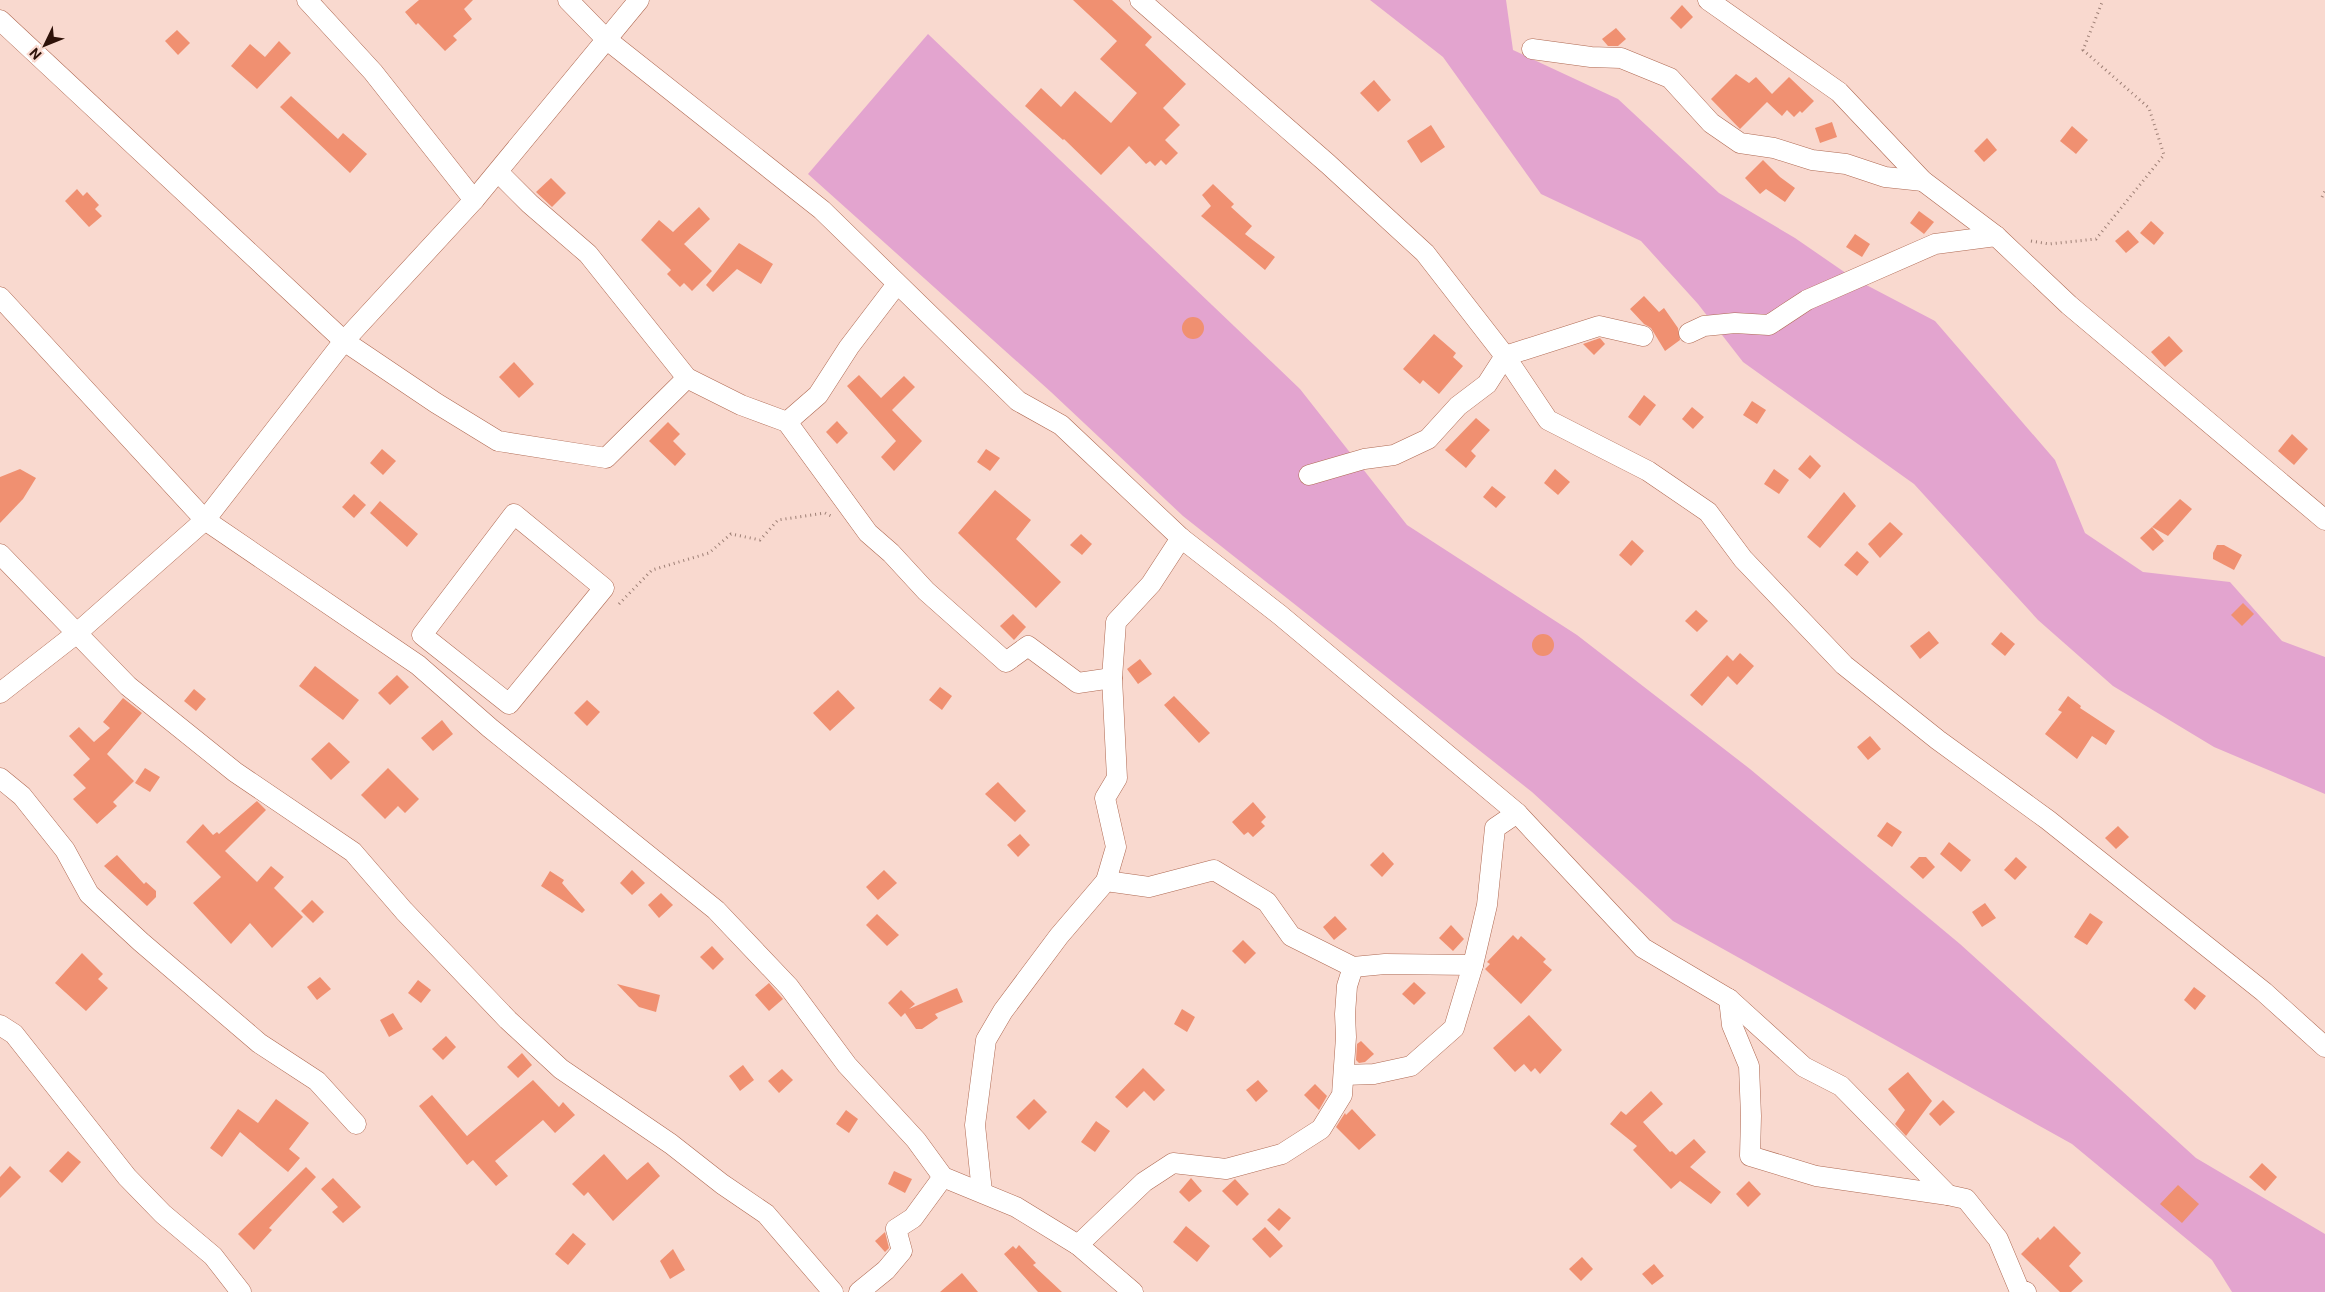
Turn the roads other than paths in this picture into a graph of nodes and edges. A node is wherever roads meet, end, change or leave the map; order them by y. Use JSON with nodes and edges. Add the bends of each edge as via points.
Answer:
{"nodes":[{"id":1,"x":307,"y":0,"type":"edge"},
{"id":2,"x":568,"y":0,"type":"edge"},
{"id":3,"x":639,"y":0,"type":"edge"},
{"id":4,"x":1140,"y":0,"type":"edge"},
{"id":5,"x":1708,"y":0,"type":"edge"},
{"id":6,"x":0,"y":20,"type":"edge"},
{"id":7,"x":606,"y":39,"type":"junction"},
{"id":8,"x":1532,"y":49,"type":"dead end"},
{"id":9,"x":498,"y":172,"type":"junction"},
{"id":10,"x":1923,"y":181,"type":"junction"},
{"id":11,"x":474,"y":200,"type":"junction"},
{"id":12,"x":1996,"y":236,"type":"junction"},
{"id":13,"x":897,"y":284,"type":"junction"},
{"id":14,"x":0,"y":297,"type":"edge"},
{"id":15,"x":1689,"y":333,"type":"dead end"},
{"id":16,"x":1643,"y":336,"type":"dead end"},
{"id":17,"x":344,"y":341,"type":"junction"},
{"id":18,"x":1505,"y":356,"type":"junction"},
{"id":19,"x":687,"y":378,"type":"junction"},
{"id":20,"x":787,"y":422,"type":"junction"},
{"id":21,"x":1309,"y":475,"type":"dead end"},
{"id":22,"x":205,"y":520,"type":"junction"},
{"id":23,"x":2325,"y":520,"type":"edge"},
{"id":24,"x":1181,"y":538,"type":"junction"},
{"id":25,"x":0,"y":554,"type":"edge"},
{"id":26,"x":77,"y":633,"type":"junction"},
{"id":27,"x":1112,"y":678,"type":"junction"},
{"id":28,"x":0,"y":694,"type":"edge"},
{"id":29,"x":509,"y":704,"type":"joint"},
{"id":30,"x":0,"y":778,"type":"edge"},
{"id":31,"x":1517,"y":813,"type":"junction"},
{"id":32,"x":1106,"y":881,"type":"junction"},
{"id":33,"x":1353,"y":966,"type":"junction"},
{"id":34,"x":1473,"y":966,"type":"junction"},
{"id":35,"x":1729,"y":999,"type":"junction"},
{"id":36,"x":0,"y":1025,"type":"edge"},
{"id":37,"x":2325,"y":1047,"type":"edge"},
{"id":38,"x":1344,"y":1075,"type":"junction"},
{"id":39,"x":356,"y":1124,"type":"dead end"},
{"id":40,"x":943,"y":1177,"type":"junction"},
{"id":41,"x":982,"y":1192,"type":"junction"},
{"id":42,"x":1948,"y":1195,"type":"junction"},
{"id":43,"x":1078,"y":1245,"type":"junction"},
{"id":44,"x":2021,"y":1291,"type":"edge"},
{"id":45,"x":240,"y":1292,"type":"edge"},
{"id":46,"x":833,"y":1292,"type":"edge"},
{"id":47,"x":859,"y":1292,"type":"edge"},
{"id":48,"x":1133,"y":1292,"type":"edge"}],
"edges":[{"from":1,"to":11,"type":"street","via":[[373,72]]},
{"from":2,"to":7,"type":"street"},
{"from":3,"to":7,"type":"street"},
{"from":4,"to":18,"type":"street","via":[[1425,253]]},
{"from":5,"to":10,"type":"street","via":[[1839,92]]},
{"from":6,"to":17,"type":"street"},
{"from":7,"to":9,"type":"street"},
{"from":7,"to":13,"type":"street","via":[[822,210]]},
{"from":8,"to":10,"type":"street","via":[[1591,58],[1621,58],[1670,78],[1711,123],[1740,143],[1774,148],[1812,160],[1846,164],[1884,177]]},
{"from":9,"to":11,"type":"street"},
{"from":9,"to":19,"type":"street","via":[[588,254]]},
{"from":10,"to":12,"type":"street"},
{"from":11,"to":17,"type":"street"},
{"from":12,"to":15,"type":"street","via":[[1935,244],[1807,300],[1769,325],[1735,323],[1704,326]]},
{"from":12,"to":23,"type":"street","via":[[2076,311]]},
{"from":13,"to":20,"type":"street","via":[[818,394]]},
{"from":13,"to":24,"type":"street","via":[[1018,401],[1061,425]]},
{"from":14,"to":22,"type":"street"},
{"from":16,"to":18,"type":"street","via":[[1600,326]]},
{"from":17,"to":19,"type":"street","via":[[498,441],[606,458]]},
{"from":17,"to":22,"type":"street"},
{"from":18,"to":21,"type":"street","via":[[1487,384],[1458,406],[1428,439],[1394,455],[1364,459]]},
{"from":18,"to":37,"type":"street","via":[[1548,420],[1648,470],[1708,512],[1744,560],[1844,665],[1938,740],[2048,820],[2264,992]]},
{"from":19,"to":20,"type":"street","via":[[741,405]]},
{"from":20,"to":27,"type":"street","via":[[868,533],[1006,662],[1028,646],[1078,684]]},
{"from":22,"to":26,"type":"street"},
{"from":22,"to":40,"type":"street","via":[[418,665],[490,728],[716,910],[789,987],[847,1064],[916,1140]]},
{"from":24,"to":27,"type":"street","via":[[1152,584],[1116,622]]},
{"from":24,"to":31,"type":"street","via":[[1280,615]]},
{"from":25,"to":26,"type":"street"},
{"from":26,"to":28,"type":"street"},
{"from":26,"to":46,"type":"street","via":[[128,686],[235,772],[353,852],[404,911],[508,1020],[561,1069],[766,1214]]},
{"from":27,"to":32,"type":"street","via":[[1117,778],[1105,798],[1116,847]]},
{"from":29,"to":29,"type":"street","via":[[422,634],[514,514],[604,588]]},
{"from":30,"to":39,"type":"street","via":[[22,796],[65,850],[89,894],[259,1043],[317,1081]]},
{"from":31,"to":34,"type":"street","via":[[1495,828],[1487,904]]},
{"from":31,"to":35,"type":"street","via":[[1644,948]]},
{"from":32,"to":33,"type":"street","via":[[1149,887],[1214,870],[1267,902],[1291,936]]},
{"from":32,"to":41,"type":"street","via":[[1059,936],[1003,1011],[986,1040],[976,1125]]},
{"from":33,"to":34,"type":"street"},
{"from":33,"to":38,"type":"street","via":[[1347,986]]},
{"from":34,"to":38,"type":"street","via":[[1454,1028],[1411,1066],[1374,1074]]},
{"from":35,"to":42,"type":"street","via":[[1804,1067],[1841,1086]]},
{"from":35,"to":42,"type":"street","via":[[1732,1025],[1749,1066],[1750,1156],[1816,1176]]},
{"from":36,"to":45,"type":"street","via":[[14,1034],[127,1177],[163,1214],[213,1256]]},
{"from":38,"to":43,"type":"street","via":[[1342,1095],[1321,1129],[1282,1154],[1226,1169],[1173,1163],[1144,1182]]},
{"from":40,"to":41,"type":"street"},
{"from":40,"to":47,"type":"street","via":[[913,1218],[896,1228],[902,1251],[886,1270]]},
{"from":41,"to":43,"type":"street","via":[[1016,1206]]},
{"from":42,"to":44,"type":"street","via":[[1966,1199],[1998,1239]]},
{"from":43,"to":48,"type":"street"}]}
